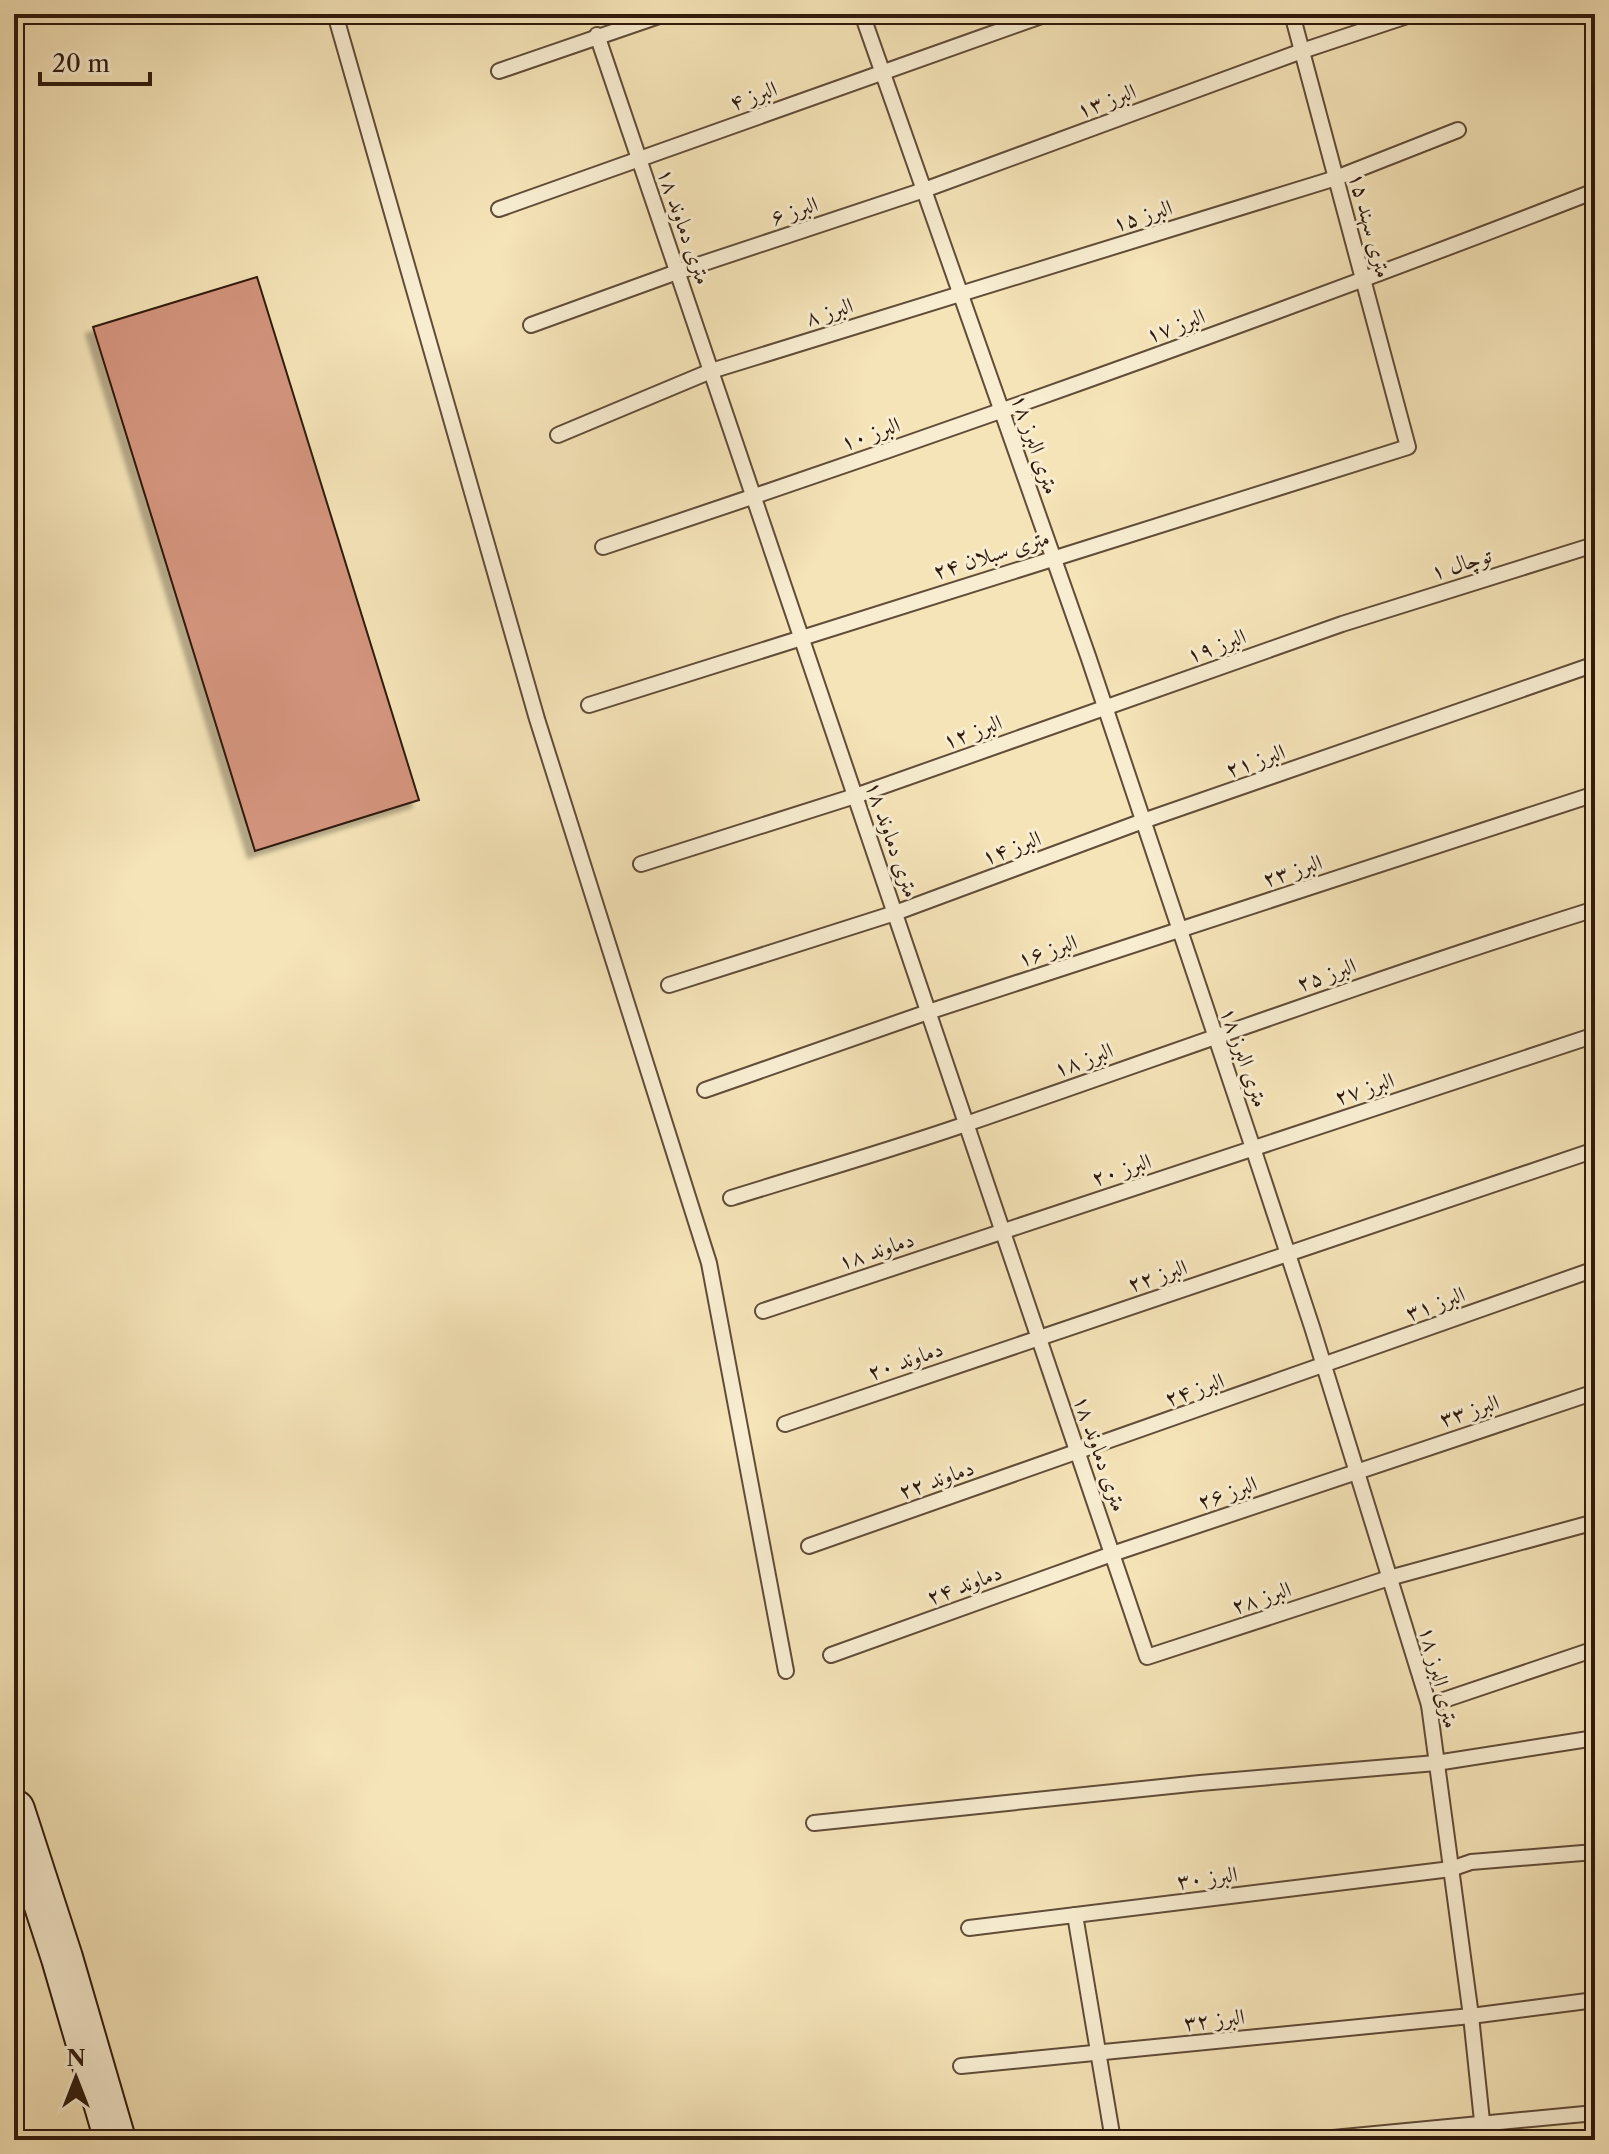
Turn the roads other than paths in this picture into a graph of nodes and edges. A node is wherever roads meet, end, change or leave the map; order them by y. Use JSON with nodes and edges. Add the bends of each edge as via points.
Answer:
{"nodes":[{"id":1,"x":335,"y":14,"type":"edge"},
{"id":2,"x":665,"y":14,"type":"edge"},
{"id":3,"x":862,"y":14,"type":"edge"},
{"id":4,"x":1047,"y":14,"type":"edge"},
{"id":5,"x":1292,"y":14,"type":"edge"},
{"id":6,"x":1413,"y":14,"type":"edge"},
{"id":7,"x":597,"y":35,"type":"junction"},
{"id":8,"x":1302,"y":51,"type":"junction"},
{"id":9,"x":499,"y":71,"type":"dead end"},
{"id":10,"x":883,"y":73,"type":"junction"},
{"id":11,"x":1458,"y":130,"type":"dead end"},
{"id":12,"x":638,"y":158,"type":"junction"},
{"id":13,"x":1336,"y":178,"type":"junction"},
{"id":14,"x":924,"y":190,"type":"junction"},
{"id":15,"x":1595,"y":191,"type":"edge"},
{"id":16,"x":499,"y":209,"type":"dead end"},
{"id":17,"x":677,"y":272,"type":"junction"},
{"id":18,"x":1364,"y":281,"type":"junction"},
{"id":19,"x":960,"y":294,"type":"junction"},
{"id":20,"x":531,"y":325,"type":"dead end"},
{"id":21,"x":711,"y":371,"type":"junction"},
{"id":22,"x":1001,"y":411,"type":"junction"},
{"id":23,"x":558,"y":435,"type":"dead end"},
{"id":24,"x":1408,"y":447,"type":"joint"},
{"id":25,"x":753,"y":497,"type":"junction"},
{"id":26,"x":1594,"y":545,"type":"edge"},
{"id":27,"x":603,"y":547,"type":"dead end"},
{"id":28,"x":1053,"y":558,"type":"junction"},
{"id":29,"x":1342,"y":624,"type":"joint"},
{"id":30,"x":801,"y":637,"type":"junction"},
{"id":31,"x":1595,"y":664,"type":"edge"},
{"id":32,"x":589,"y":705,"type":"dead end"},
{"id":33,"x":1105,"y":708,"type":"junction"},
{"id":34,"x":1595,"y":794,"type":"edge"},
{"id":35,"x":855,"y":796,"type":"junction"},
{"id":36,"x":1143,"y":821,"type":"junction"},
{"id":37,"x":641,"y":864,"type":"dead end"},
{"id":38,"x":1595,"y":909,"type":"edge"},
{"id":39,"x":895,"y":913,"type":"junction"},
{"id":40,"x":1179,"y":930,"type":"junction"},
{"id":41,"x":669,"y":985,"type":"dead end"},
{"id":42,"x":928,"y":1012,"type":"junction"},
{"id":43,"x":1215,"y":1035,"type":"junction"},
{"id":44,"x":1595,"y":1035,"type":"edge"},
{"id":45,"x":705,"y":1090,"type":"dead end"},
{"id":46,"x":966,"y":1124,"type":"junction"},
{"id":47,"x":1253,"y":1148,"type":"junction"},
{"id":48,"x":1595,"y":1150,"type":"edge"},
{"id":49,"x":731,"y":1198,"type":"dead end"},
{"id":50,"x":1003,"y":1231,"type":"junction"},
{"id":51,"x":1288,"y":1255,"type":"junction"},
{"id":52,"x":1595,"y":1269,"type":"edge"},
{"id":53,"x":763,"y":1311,"type":"dead end"},
{"id":54,"x":1039,"y":1338,"type":"junction"},
{"id":55,"x":1324,"y":1366,"type":"junction"},
{"id":56,"x":1595,"y":1392,"type":"edge"},
{"id":57,"x":785,"y":1424,"type":"dead end"},
{"id":58,"x":1078,"y":1453,"type":"junction"},
{"id":59,"x":1357,"y":1471,"type":"junction"},
{"id":60,"x":1595,"y":1522,"type":"edge"},
{"id":61,"x":809,"y":1546,"type":"dead end"},
{"id":62,"x":1112,"y":1554,"type":"junction"},
{"id":63,"x":1389,"y":1578,"type":"junction"},
{"id":64,"x":1595,"y":1649,"type":"edge"},
{"id":65,"x":831,"y":1655,"type":"dead end"},
{"id":66,"x":1147,"y":1657,"type":"joint"},
{"id":67,"x":786,"y":1671,"type":"dead end"},
{"id":68,"x":1429,"y":1705,"type":"junction"},
{"id":69,"x":1595,"y":1738,"type":"edge"},
{"id":70,"x":1436,"y":1763,"type":"junction"},
{"id":71,"x":14,"y":1810,"type":"edge"},
{"id":72,"x":814,"y":1823,"type":"dead end"},
{"id":73,"x":1595,"y":1852,"type":"edge"},
{"id":74,"x":1451,"y":1869,"type":"junction"},
{"id":75,"x":1075,"y":1915,"type":"junction"},
{"id":76,"x":969,"y":1928,"type":"dead end"},
{"id":77,"x":1595,"y":2000,"type":"edge"},
{"id":78,"x":1471,"y":2016,"type":"junction"},
{"id":79,"x":1099,"y":2052,"type":"junction"},
{"id":80,"x":961,"y":2066,"type":"dead end"},
{"id":81,"x":1595,"y":2113,"type":"edge"},
{"id":82,"x":1482,"y":2122,"type":"junction"},
{"id":83,"x":115,"y":2140,"type":"edge"},
{"id":84,"x":1113,"y":2140,"type":"edge"},
{"id":85,"x":1312,"y":2140,"type":"edge"},
{"id":86,"x":1484,"y":2140,"type":"edge"}],
"edges":[{"from":1,"to":67,"type":"lane","via":[[537,719],[709,1263]]},
{"from":2,"to":7,"type":"lane"},
{"from":3,"to":10,"type":"lane","name":"۱۸ متری البرز"},
{"from":4,"to":10,"type":"lane","name":"البرز ۴"},
{"from":5,"to":8,"type":"lane","name":"۱۵ متری سهند"},
{"from":6,"to":8,"type":"lane","name":"البرز ۱۳"},
{"from":7,"to":9,"type":"lane"},
{"from":7,"to":12,"type":"lane","name":"۱۸ متری دماوند"},
{"from":8,"to":13,"type":"lane","name":"۱۵ متری سهند"},
{"from":8,"to":14,"type":"lane","name":"البرز ۱۳"},
{"from":10,"to":12,"type":"lane","name":"البرز ۴"},
{"from":10,"to":14,"type":"lane","name":"۱۸ متری البرز"},
{"from":11,"to":13,"type":"lane","name":"البرز ۱۵"},
{"from":12,"to":16,"type":"lane","name":"البرز ۴"},
{"from":12,"to":17,"type":"lane","name":"۱۸ متری دماوند"},
{"from":13,"to":18,"type":"lane","name":"۱۵ متری سهند"},
{"from":13,"to":19,"type":"lane","name":"البرز ۱۵"},
{"from":14,"to":17,"type":"lane","name":"البرز ۶"},
{"from":14,"to":19,"type":"lane","name":"۱۸ متری البرز"},
{"from":15,"to":18,"type":"lane","name":"البرز ۱۷"},
{"from":17,"to":20,"type":"lane","name":"البرز ۶"},
{"from":17,"to":21,"type":"lane","name":"۱۸ متری دماوند"},
{"from":18,"to":22,"type":"lane","name":"البرز ۱۷"},
{"from":18,"to":24,"type":"lane","name":"۱۵ متری سهند"},
{"from":19,"to":21,"type":"lane","name":"البرز ۸"},
{"from":19,"to":22,"type":"lane","name":"۱۸ متری البرز"},
{"from":21,"to":23,"type":"lane","name":"البرز ۸"},
{"from":21,"to":25,"type":"lane","name":"۱۸ متری دماوند"},
{"from":22,"to":25,"type":"lane","name":"البرز ۱۰"},
{"from":22,"to":28,"type":"lane","name":"۱۸ متری البرز"},
{"from":24,"to":28,"type":"lane","name":"۲۴ متری سبلان"},
{"from":25,"to":27,"type":"lane","name":"البرز ۱۰"},
{"from":25,"to":30,"type":"lane","name":"۱۸ متری دماوند"},
{"from":26,"to":29,"type":"lane","name":"توچال ۱"},
{"from":28,"to":30,"type":"lane","name":"۲۴ متری سبلان"},
{"from":28,"to":33,"type":"lane","name":"۱۸ متری البرز"},
{"from":29,"to":33,"type":"lane","name":"البرز ۱۹"},
{"from":30,"to":32,"type":"lane","name":"۲۴ متری سبلان"},
{"from":30,"to":35,"type":"lane","name":"۱۸ متری دماوند"},
{"from":31,"to":36,"type":"lane","name":"البرز ۲۱"},
{"from":33,"to":35,"type":"lane","name":"البرز ۱۲"},
{"from":33,"to":36,"type":"lane","name":"۱۸ متری البرز"},
{"from":34,"to":40,"type":"lane","name":"البرز ۲۳"},
{"from":35,"to":37,"type":"lane","name":"البرز ۱۲"},
{"from":35,"to":39,"type":"lane","name":"۱۸ متری دماوند"},
{"from":36,"to":39,"type":"lane","name":"البرز ۱۴"},
{"from":36,"to":40,"type":"lane","name":"۱۸ متری البرز"},
{"from":38,"to":43,"type":"lane","name":"البرز ۲۵"},
{"from":39,"to":41,"type":"lane","name":"البرز ۱۴"},
{"from":39,"to":42,"type":"lane","name":"۱۸ متری دماوند"},
{"from":40,"to":42,"type":"lane","name":"البرز ۱۶"},
{"from":40,"to":43,"type":"lane","name":"۱۸ متری البرز"},
{"from":42,"to":45,"type":"lane","name":"البرز ۱۶"},
{"from":42,"to":46,"type":"lane","name":"۱۸ متری دماوند"},
{"from":43,"to":46,"type":"lane","name":"البرز ۱۸"},
{"from":43,"to":47,"type":"lane","name":"۱۸ متری البرز"},
{"from":44,"to":47,"type":"lane","name":"البرز ۲۷"},
{"from":46,"to":49,"type":"lane","name":"البرز ۱۸"},
{"from":46,"to":50,"type":"lane","name":"۱۸ متری دماوند"},
{"from":47,"to":50,"type":"lane","name":"البرز ۲۰"},
{"from":47,"to":51,"type":"lane","name":"۱۸ متری البرز"},
{"from":48,"to":51,"type":"lane","name":"البرز ۲۲"},
{"from":50,"to":53,"type":"lane","name":"دماوند ۱۸"},
{"from":50,"to":54,"type":"lane","name":"۱۸ متری دماوند"},
{"from":51,"to":54,"type":"lane","name":"البرز ۲۲"},
{"from":51,"to":55,"type":"lane","name":"۱۸ متری البرز"},
{"from":52,"to":55,"type":"lane","name":"البرز ۳۱"},
{"from":54,"to":57,"type":"lane","name":"دماوند ۲۰"},
{"from":54,"to":58,"type":"lane","name":"۱۸ متری دماوند"},
{"from":55,"to":58,"type":"lane","name":"البرز ۲۴"},
{"from":55,"to":59,"type":"lane","name":"۱۸ متری البرز"},
{"from":56,"to":59,"type":"lane","name":"البرز ۳۳"},
{"from":58,"to":61,"type":"lane","name":"دماوند ۲۲"},
{"from":58,"to":62,"type":"lane","name":"۱۸ متری دماوند"},
{"from":59,"to":62,"type":"lane","name":"البرز ۲۶"},
{"from":59,"to":63,"type":"lane","name":"۱۸ متری البرز"},
{"from":60,"to":63,"type":"lane","name":"البرز ۲۸"},
{"from":62,"to":65,"type":"lane","name":"دماوند ۲۴"},
{"from":62,"to":66,"type":"lane","name":"۱۸ متری دماوند"},
{"from":63,"to":66,"type":"lane","name":"البرز ۲۸"},
{"from":63,"to":68,"type":"lane","name":"۱۸ متری البرز"},
{"from":64,"to":68,"type":"lane"},
{"from":68,"to":70,"type":"lane","name":"۱۸ متری البرز"},
{"from":69,"to":70,"type":"lane"},
{"from":70,"to":72,"type":"lane"},
{"from":70,"to":74,"type":"lane","name":"۱۸ متری البرز"},
{"from":71,"to":83,"type":"street"},
{"from":73,"to":74,"type":"lane","name":"البرز ۳۰","via":[[1471,1862]]},
{"from":74,"to":75,"type":"lane","name":"البرز ۳۰"},
{"from":74,"to":78,"type":"lane","name":"۱۸ متری البرز"},
{"from":75,"to":76,"type":"lane","name":"البرز ۳۰"},
{"from":75,"to":79,"type":"lane"},
{"from":77,"to":78,"type":"lane","name":"البرز ۳۲"},
{"from":78,"to":79,"type":"lane","name":"البرز ۳۲"},
{"from":78,"to":82,"type":"lane","name":"۱۸ متری البرز"},
{"from":79,"to":80,"type":"lane","name":"البرز ۳۲"},
{"from":79,"to":84,"type":"lane"},
{"from":81,"to":82,"type":"lane"},
{"from":82,"to":85,"type":"lane"},
{"from":82,"to":86,"type":"lane","name":"۱۸ متری البرز"}]}
